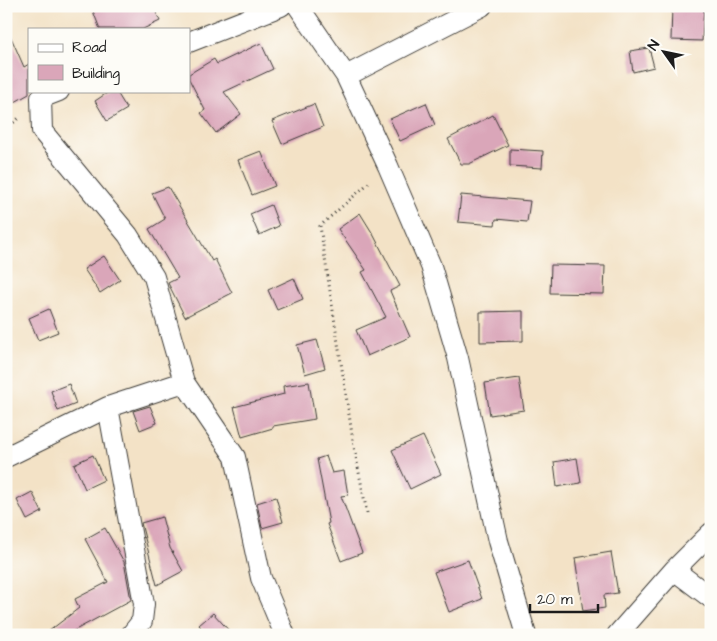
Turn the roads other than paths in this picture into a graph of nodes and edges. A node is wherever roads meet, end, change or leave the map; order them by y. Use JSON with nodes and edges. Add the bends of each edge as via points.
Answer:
{"nodes":[{"id":1,"x":281,"y":6,"type":"edge"},
{"id":2,"x":298,"y":6,"type":"edge"},
{"id":3,"x":482,"y":6,"type":"edge"},
{"id":4,"x":190,"y":42,"type":"edge"},
{"id":5,"x":346,"y":76,"type":"junction"},
{"id":6,"x":56,"y":92,"type":"edge"},
{"id":7,"x":184,"y":382,"type":"junction"},
{"id":8,"x":108,"y":407,"type":"junction"},
{"id":9,"x":6,"y":457,"type":"edge"},
{"id":10,"x":711,"y":533,"type":"edge"},
{"id":11,"x":674,"y":570,"type":"junction"},
{"id":12,"x":711,"y":598,"type":"edge"},
{"id":13,"x":131,"y":635,"type":"edge"},
{"id":14,"x":285,"y":635,"type":"edge"},
{"id":15,"x":526,"y":635,"type":"edge"},
{"id":16,"x":617,"y":635,"type":"edge"}],
"edges":[{"from":1,"to":4,"type":"street"},
{"from":2,"to":5,"type":"street"},
{"from":3,"to":5,"type":"street"},
{"from":5,"to":15,"type":"street","via":[[431,266],[458,358],[498,541]]},
{"from":6,"to":7,"type":"street","via":[[41,98],[42,131],[128,235],[154,277]]},
{"from":7,"to":8,"type":"street"},
{"from":7,"to":14,"type":"street","via":[[235,457],[261,578]]},
{"from":8,"to":9,"type":"street"},
{"from":8,"to":13,"type":"street","via":[[144,604],[142,621]]},
{"from":10,"to":11,"type":"street"},
{"from":11,"to":12,"type":"street"},
{"from":11,"to":16,"type":"street"}]}
